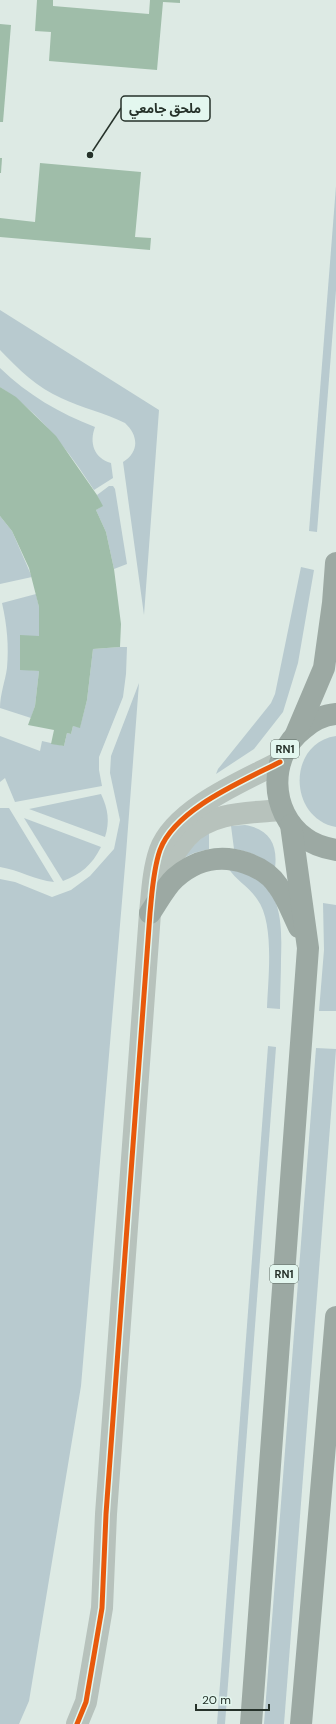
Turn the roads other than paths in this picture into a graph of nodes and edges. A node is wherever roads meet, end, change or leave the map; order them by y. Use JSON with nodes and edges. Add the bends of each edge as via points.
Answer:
{"nodes":[{"id":1,"x":336,"y":564,"type":"edge"},
{"id":2,"x":336,"y":714,"type":"edge"},
{"id":3,"x":296,"y":734,"type":"junction"},
{"id":4,"x":280,"y":762,"type":"junction"},
{"id":5,"x":287,"y":817,"type":"junction"},
{"id":6,"x":336,"y":850,"type":"edge"},
{"id":7,"x":152,"y":886,"type":"junction"},
{"id":8,"x":150,"y":914,"type":"junction"},
{"id":9,"x":308,"y":948,"type":"junction"},
{"id":10,"x":336,"y":1317,"type":"edge"},
{"id":11,"x":77,"y":1724,"type":"edge"},
{"id":12,"x":250,"y":1724,"type":"edge"},
{"id":13,"x":300,"y":1724,"type":"edge"}],
"edges":[{"from":1,"to":3,"type":"highway","number":"RN1","via":[[324,668]]},
{"from":2,"to":3,"type":"highway","number":"RN1","via":[[312,722]]},
{"from":3,"to":4,"type":"highway","number":"RN1","via":[[286,747]]},
{"from":4,"to":5,"type":"highway","number":"RN1","via":[[277,789]]},
{"from":4,"to":7,"type":"street","via":[[205,802],[179,821],[166,836]]},
{"from":5,"to":6,"type":"highway","via":[[304,838],[322,847]]},
{"from":5,"to":7,"type":"street","via":[[214,818],[187,837]]},
{"from":5,"to":9,"type":"highway","number":"RN1"},
{"from":7,"to":8,"type":"street"},
{"from":8,"to":9,"type":"highway","via":[[174,879],[190,867],[216,858],[237,860],[262,871],[278,885]]},
{"from":8,"to":11,"type":"street","via":[[107,1506],[102,1608],[86,1702]]},
{"from":9,"to":12,"type":"highway","number":"RN1"},
{"from":10,"to":13,"type":"highway"}]}
